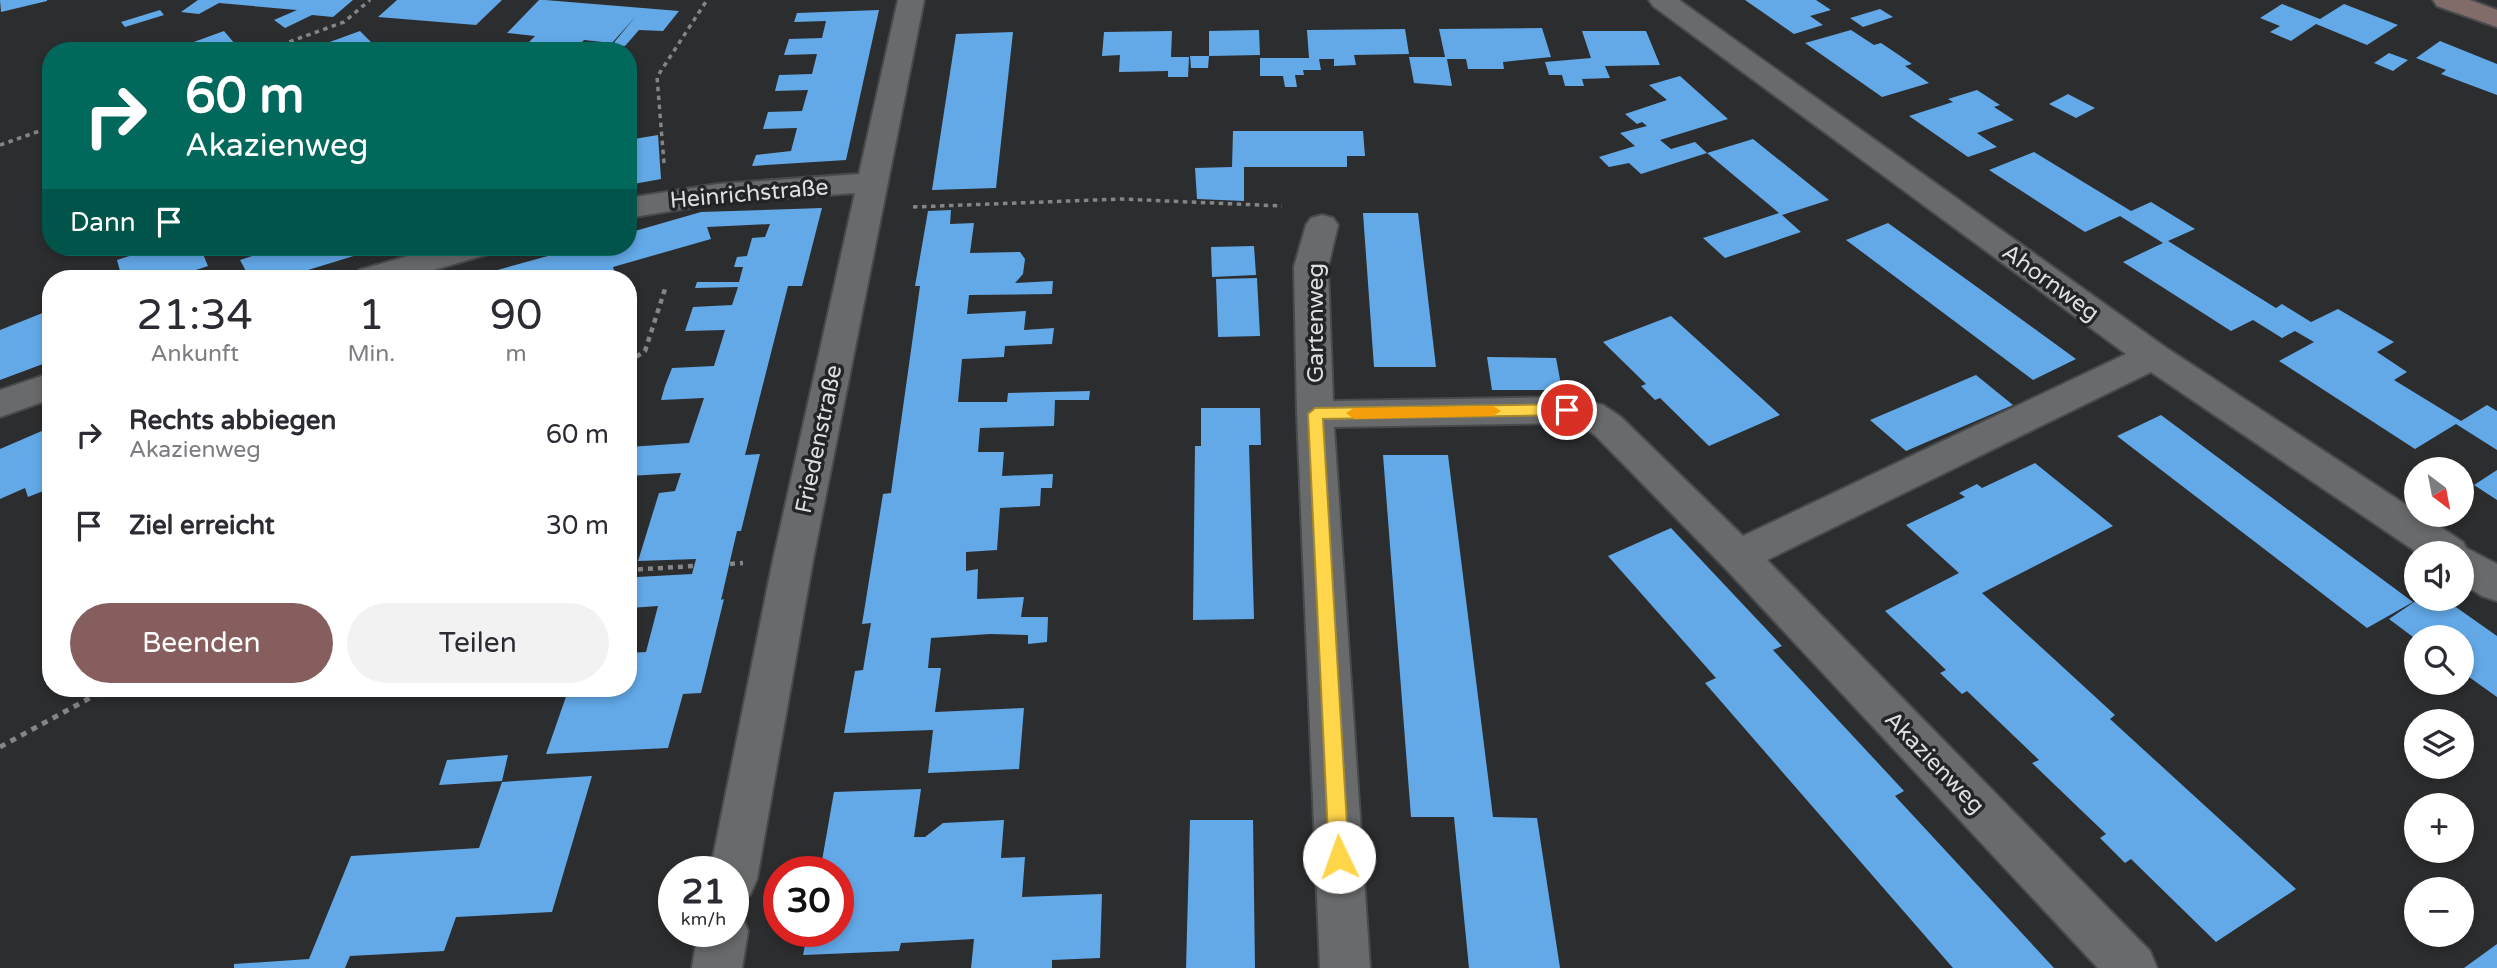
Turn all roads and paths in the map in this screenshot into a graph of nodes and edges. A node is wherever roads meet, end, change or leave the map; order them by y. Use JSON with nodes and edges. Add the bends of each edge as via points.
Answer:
{"nodes":[{"id":1,"x":370,"y":0,"type":"edge"},
{"id":2,"x":707,"y":0,"type":"edge"},
{"id":3,"x":911,"y":0,"type":"edge"},
{"id":4,"x":1662,"y":0,"type":"edge"},
{"id":5,"x":2446,"y":0,"type":"edge"},
{"id":6,"x":2497,"y":19,"type":"edge"},
{"id":7,"x":289,"y":42,"type":"edge"},
{"id":8,"x":42,"y":130,"type":"edge"},
{"id":9,"x":0,"y":145,"type":"edge"},
{"id":10,"x":868,"y":196,"type":"junction"},
{"id":11,"x":667,"y":199,"type":"junction"},
{"id":12,"x":637,"y":206,"type":"edge"},
{"id":13,"x":1322,"y":225,"type":"joint"},
{"id":14,"x":446,"y":256,"type":"edge"},
{"id":15,"x":398,"y":270,"type":"edge"},
{"id":16,"x":665,"y":289,"type":"dead end"},
{"id":17,"x":637,"y":356,"type":"edge"},
{"id":18,"x":2153,"y":356,"type":"junction"},
{"id":19,"x":42,"y":389,"type":"edge"},
{"id":20,"x":0,"y":404,"type":"edge"},
{"id":21,"x":1315,"y":414,"type":"junction"},
{"id":22,"x":2431,"y":541,"type":"edge"},
{"id":23,"x":1738,"y":556,"type":"junction"},
{"id":24,"x":694,"y":566,"type":"dead end"},
{"id":25,"x":637,"y":569,"type":"edge"},
{"id":26,"x":2474,"y":570,"type":"edge"},
{"id":27,"x":2497,"y":585,"type":"edge"},
{"id":28,"x":92,"y":697,"type":"edge"},
{"id":29,"x":0,"y":747,"type":"edge"},
{"id":30,"x":737,"y":856,"type":"edge"},
{"id":31,"x":720,"y":947,"type":"edge"},
{"id":32,"x":717,"y":968,"type":"edge"},
{"id":33,"x":1345,"y":968,"type":"edge"},
{"id":34,"x":2132,"y":968,"type":"edge"}],
"edges":[{"from":1,"to":7,"type":"path","via":[[344,22]]},
{"from":2,"to":11,"type":"path","via":[[657,77]]},
{"from":3,"to":10,"type":"street","name":"Friedenstraße"},
{"from":4,"to":18,"type":"street","name":"Ahornweg"},
{"from":5,"to":6,"type":"street"},
{"from":8,"to":9,"type":"path"},
{"from":10,"to":11,"type":"street","name":"Heinrichstraße","via":[[743,190]]},
{"from":10,"to":13,"type":"path","via":[[1298,206]]},
{"from":10,"to":30,"type":"street","name":"Friedenstraße"},
{"from":11,"to":12,"type":"street","name":"Heinrichstraße"},
{"from":13,"to":21,"type":"street","name":"Gartenweg","via":[[1311,267]]},
{"from":14,"to":15,"type":"street"},
{"from":16,"to":17,"type":"path","via":[[645,351]]},
{"from":18,"to":22,"type":"street","name":"Ahornweg"},
{"from":18,"to":23,"type":"street"},
{"from":19,"to":20,"type":"street"},
{"from":21,"to":23,"type":"street","name":"Akazienweg","via":[[1567,410],[1590,414],[1608,426]]},
{"from":21,"to":33,"type":"street","name":"Gartenweg"},
{"from":23,"to":34,"type":"street","name":"Akazienweg"},
{"from":24,"to":25,"type":"path"},
{"from":26,"to":27,"type":"street"},
{"from":28,"to":29,"type":"path"},
{"from":31,"to":32,"type":"street"}]}
